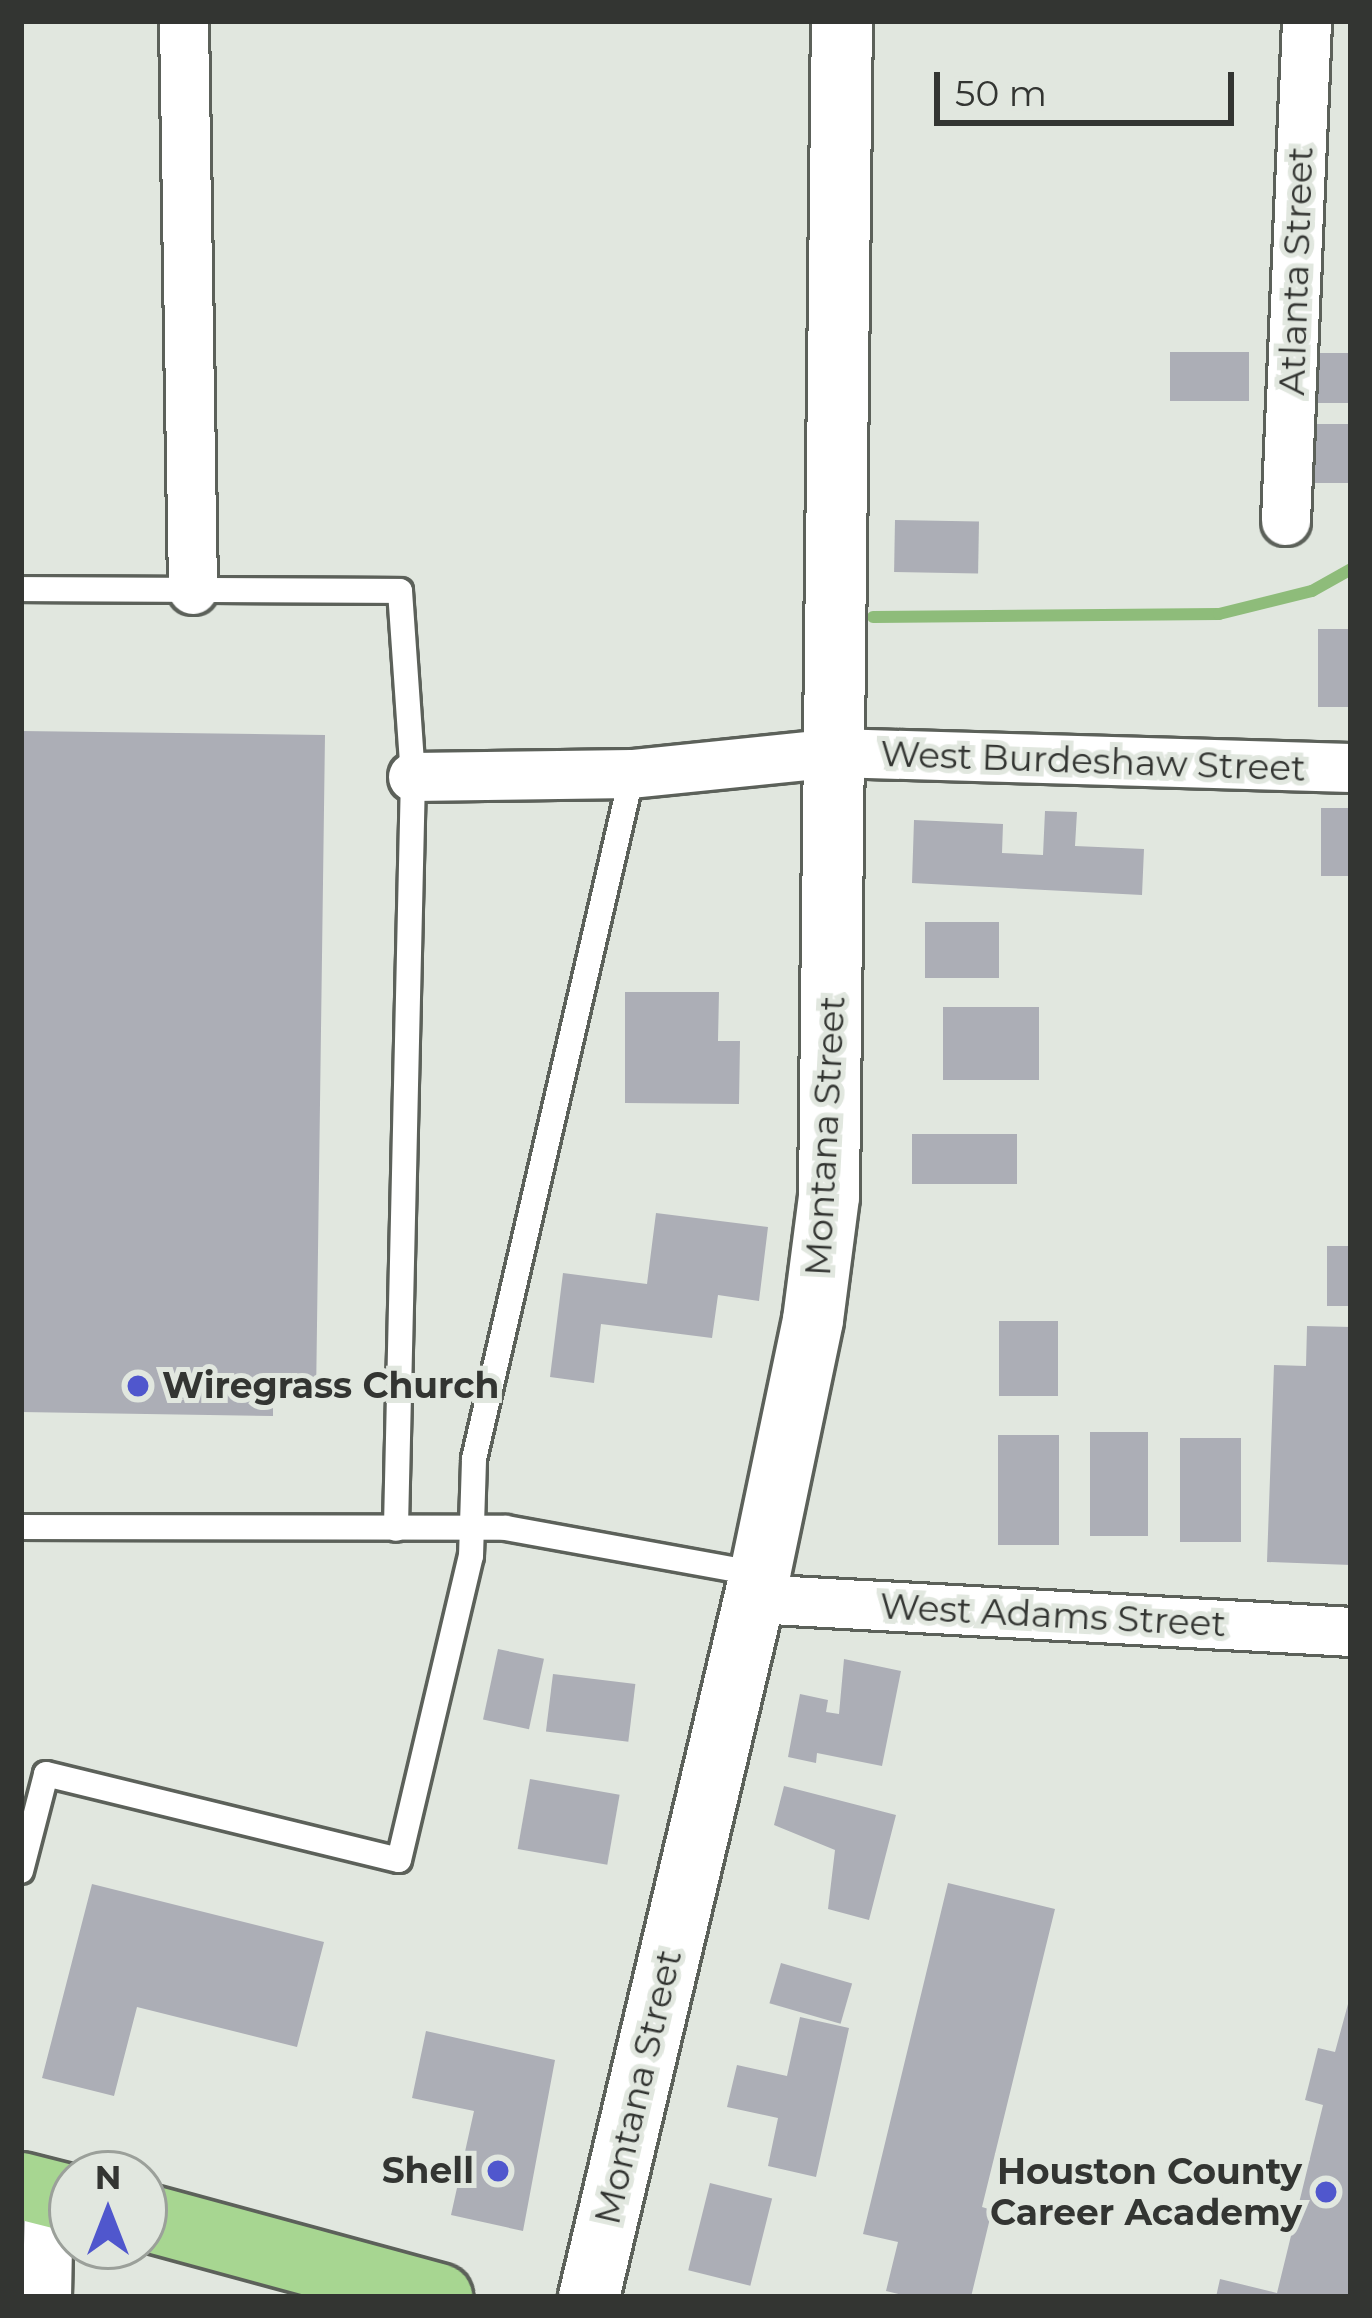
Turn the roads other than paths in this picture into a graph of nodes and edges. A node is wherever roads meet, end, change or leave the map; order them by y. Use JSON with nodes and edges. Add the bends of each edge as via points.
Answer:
{"nodes":[{"id":1,"x":184,"y":21,"type":"edge"},
{"id":2,"x":842,"y":21,"type":"edge"},
{"id":3,"x":1307,"y":21,"type":"edge"},
{"id":4,"x":1286,"y":521,"type":"dead end"},
{"id":5,"x":21,"y":590,"type":"edge"},
{"id":6,"x":193,"y":590,"type":"junction"},
{"id":7,"x":835,"y":753,"type":"junction"},
{"id":8,"x":1351,"y":768,"type":"edge"},
{"id":9,"x":632,"y":774,"type":"junction"},
{"id":10,"x":413,"y":777,"type":"junction"},
{"id":11,"x":21,"y":1528,"type":"edge"},
{"id":12,"x":472,"y":1528,"type":"junction"},
{"id":13,"x":396,"y":1529,"type":"junction"},
{"id":14,"x":757,"y":1586,"type":"junction"},
{"id":15,"x":1351,"y":1632,"type":"edge"},
{"id":16,"x":21,"y":1871,"type":"edge"},
{"id":17,"x":47,"y":2192,"type":"edge"},
{"id":18,"x":168,"y":2223,"type":"edge"},
{"id":19,"x":47,"y":2297,"type":"edge"},
{"id":20,"x":440,"y":2297,"type":"edge"},
{"id":21,"x":589,"y":2297,"type":"edge"}],
"edges":[{"from":1,"to":6,"type":"street"},
{"from":2,"to":7,"type":"street","name":"Montana Street"},
{"from":3,"to":4,"type":"street","name":"Atlanta Street"},
{"from":5,"to":6,"type":"lane"},
{"from":6,"to":10,"type":"lane","via":[[400,590]]},
{"from":7,"to":8,"type":"street","name":"West Burdeshaw Street"},
{"from":7,"to":9,"type":"street","name":"West Burdeshaw Street"},
{"from":7,"to":14,"type":"street","name":"Montana Street","via":[[829,1196],[813,1321]]},
{"from":9,"to":10,"type":"street","name":"West Burdeshaw Street"},
{"from":9,"to":12,"type":"lane","via":[[474,1459]]},
{"from":10,"to":13,"type":"lane"},
{"from":11,"to":13,"type":"lane"},
{"from":12,"to":13,"type":"lane"},
{"from":12,"to":14,"type":"lane"},
{"from":12,"to":16,"type":"lane","via":[[399,1860],[46,1774]]},
{"from":14,"to":15,"type":"street","name":"West Adams Street"},
{"from":14,"to":21,"type":"street","name":"Montana Street"},
{"from":17,"to":19,"type":"street"},
{"from":18,"to":20,"type":"main road"}]}
